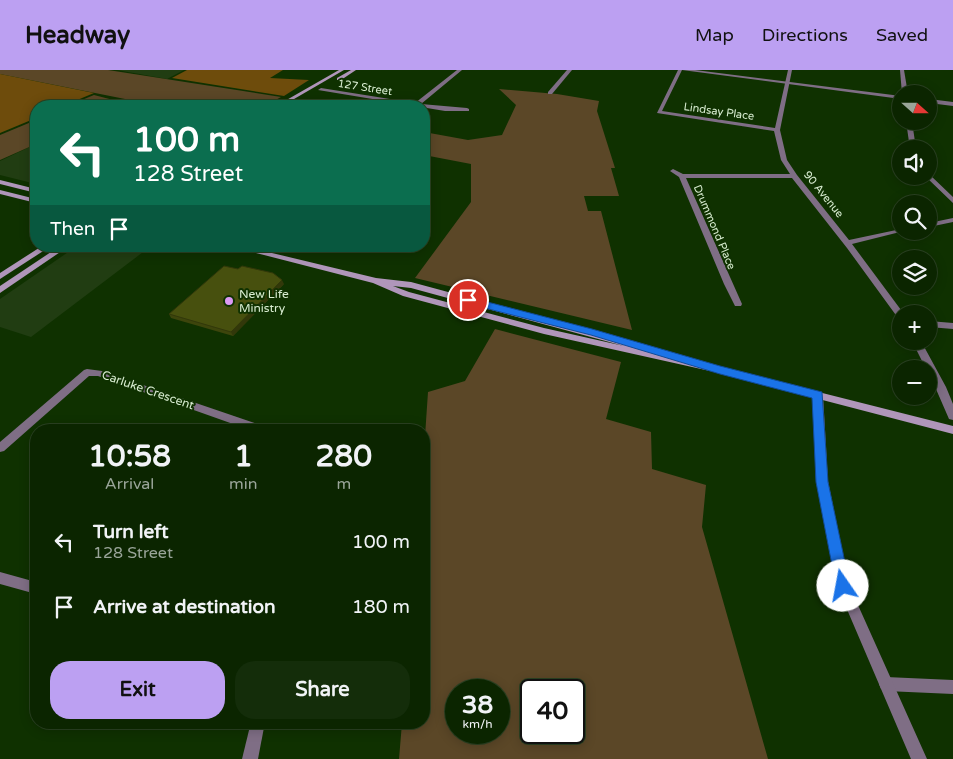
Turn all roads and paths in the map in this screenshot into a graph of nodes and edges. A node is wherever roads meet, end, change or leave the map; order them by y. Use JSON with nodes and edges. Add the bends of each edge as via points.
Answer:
{"nodes":[{"id":1,"x":342,"y":70,"type":"edge"},
{"id":2,"x":354,"y":70,"type":"edge"},
{"id":3,"x":460,"y":70,"type":"edge"},
{"id":4,"x":570,"y":70,"type":"edge"},
{"id":5,"x":682,"y":70,"type":"edge"},
{"id":6,"x":790,"y":70,"type":"edge"},
{"id":7,"x":902,"y":70,"type":"edge"},
{"id":8,"x":787,"y":83,"type":"junction"},
{"id":9,"x":904,"y":85,"type":"edge"},
{"id":10,"x":321,"y":90,"type":"junction"},
{"id":11,"x":550,"y":93,"type":"dead end"},
{"id":12,"x":892,"y":97,"type":"edge"},
{"id":13,"x":290,"y":100,"type":"edge"},
{"id":14,"x":304,"y":100,"type":"edge"},
{"id":15,"x":389,"y":100,"type":"edge"},
{"id":16,"x":421,"y":100,"type":"edge"},
{"id":17,"x":938,"y":102,"type":"edge"},
{"id":18,"x":953,"y":104,"type":"edge"},
{"id":19,"x":430,"y":106,"type":"edge"},
{"id":20,"x":467,"y":110,"type":"dead end"},
{"id":21,"x":777,"y":130,"type":"junction"},
{"id":22,"x":673,"y":172,"type":"dead end"},
{"id":23,"x":682,"y":176,"type":"junction"},
{"id":24,"x":794,"y":176,"type":"junction"},
{"id":25,"x":0,"y":182,"type":"edge"},
{"id":26,"x":937,"y":185,"type":"edge"},
{"id":27,"x":30,"y":190,"type":"edge"},
{"id":28,"x":0,"y":192,"type":"edge"},
{"id":29,"x":30,"y":200,"type":"edge"},
{"id":30,"x":953,"y":201,"type":"edge"},
{"id":31,"x":953,"y":220,"type":"edge"},
{"id":32,"x":937,"y":223,"type":"edge"},
{"id":33,"x":892,"y":233,"type":"edge"},
{"id":34,"x":848,"y":243,"type":"junction"},
{"id":35,"x":38,"y":252,"type":"edge"},
{"id":36,"x":56,"y":252,"type":"edge"},
{"id":37,"x":257,"y":252,"type":"edge"},
{"id":38,"x":0,"y":277,"type":"edge"},
{"id":39,"x":0,"y":290,"type":"edge"},
{"id":40,"x":738,"y":304,"type":"dead end"},
{"id":41,"x":893,"y":305,"type":"edge"},
{"id":42,"x":937,"y":325,"type":"edge"},
{"id":43,"x":953,"y":326,"type":"edge"},
{"id":44,"x":921,"y":350,"type":"edge"},
{"id":45,"x":818,"y":395,"type":"junction"},
{"id":46,"x":953,"y":416,"type":"edge"},
{"id":47,"x":245,"y":424,"type":"edge"},
{"id":48,"x":953,"y":430,"type":"edge"},
{"id":49,"x":0,"y":448,"type":"edge"},
{"id":50,"x":0,"y":578,"type":"edge"},
{"id":51,"x":30,"y":586,"type":"edge"},
{"id":52,"x":886,"y":684,"type":"junction"},
{"id":53,"x":953,"y":687,"type":"edge"},
{"id":54,"x":256,"y":729,"type":"edge"},
{"id":55,"x":250,"y":759,"type":"edge"},
{"id":56,"x":919,"y":759,"type":"edge"}],
"edges":[{"from":1,"to":13,"type":"main road"},
{"from":2,"to":10,"type":"main road"},
{"from":3,"to":16,"type":"street"},
{"from":4,"to":11,"type":"street"},
{"from":5,"to":8,"type":"street"},
{"from":5,"to":21,"type":"street","name":"Lindsay Place","via":[[659,112]]},
{"from":6,"to":8,"type":"street","name":"90 Avenue"},
{"from":7,"to":9,"type":"street"},
{"from":8,"to":12,"type":"street"},
{"from":8,"to":21,"type":"street","name":"90 Avenue"},
{"from":10,"to":14,"type":"main road"},
{"from":10,"to":15,"type":"street","name":"127 Street"},
{"from":17,"to":18,"type":"street"},
{"from":19,"to":20,"type":"street","name":"127 Street"},
{"from":21,"to":24,"type":"street","name":"90 Avenue","via":[[784,160]]},
{"from":22,"to":23,"type":"street"},
{"from":23,"to":24,"type":"street","name":"Drummond Place"},
{"from":23,"to":40,"type":"street","name":"Drummond Place"},
{"from":24,"to":34,"type":"street","name":"90 Avenue"},
{"from":25,"to":27,"type":"main road"},
{"from":26,"to":30,"type":"street"},
{"from":28,"to":29,"type":"main road"},
{"from":31,"to":32,"type":"street"},
{"from":33,"to":34,"type":"street"},
{"from":34,"to":41,"type":"street","name":"90 Avenue"},
{"from":35,"to":38,"type":"main road"},
{"from":36,"to":39,"type":"main road"},
{"from":37,"to":45,"type":"main road","via":[[535,328]]},
{"from":42,"to":43,"type":"street"},
{"from":44,"to":46,"type":"street"},
{"from":45,"to":48,"type":"main road"},
{"from":45,"to":52,"type":"street","via":[[822,482],[843,586]]},
{"from":47,"to":49,"type":"street","name":"Carluke Crescent","via":[[99,372],[87,372]]},
{"from":50,"to":51,"type":"street"},
{"from":52,"to":53,"type":"street"},
{"from":52,"to":56,"type":"street"},
{"from":54,"to":55,"type":"street"}]}
